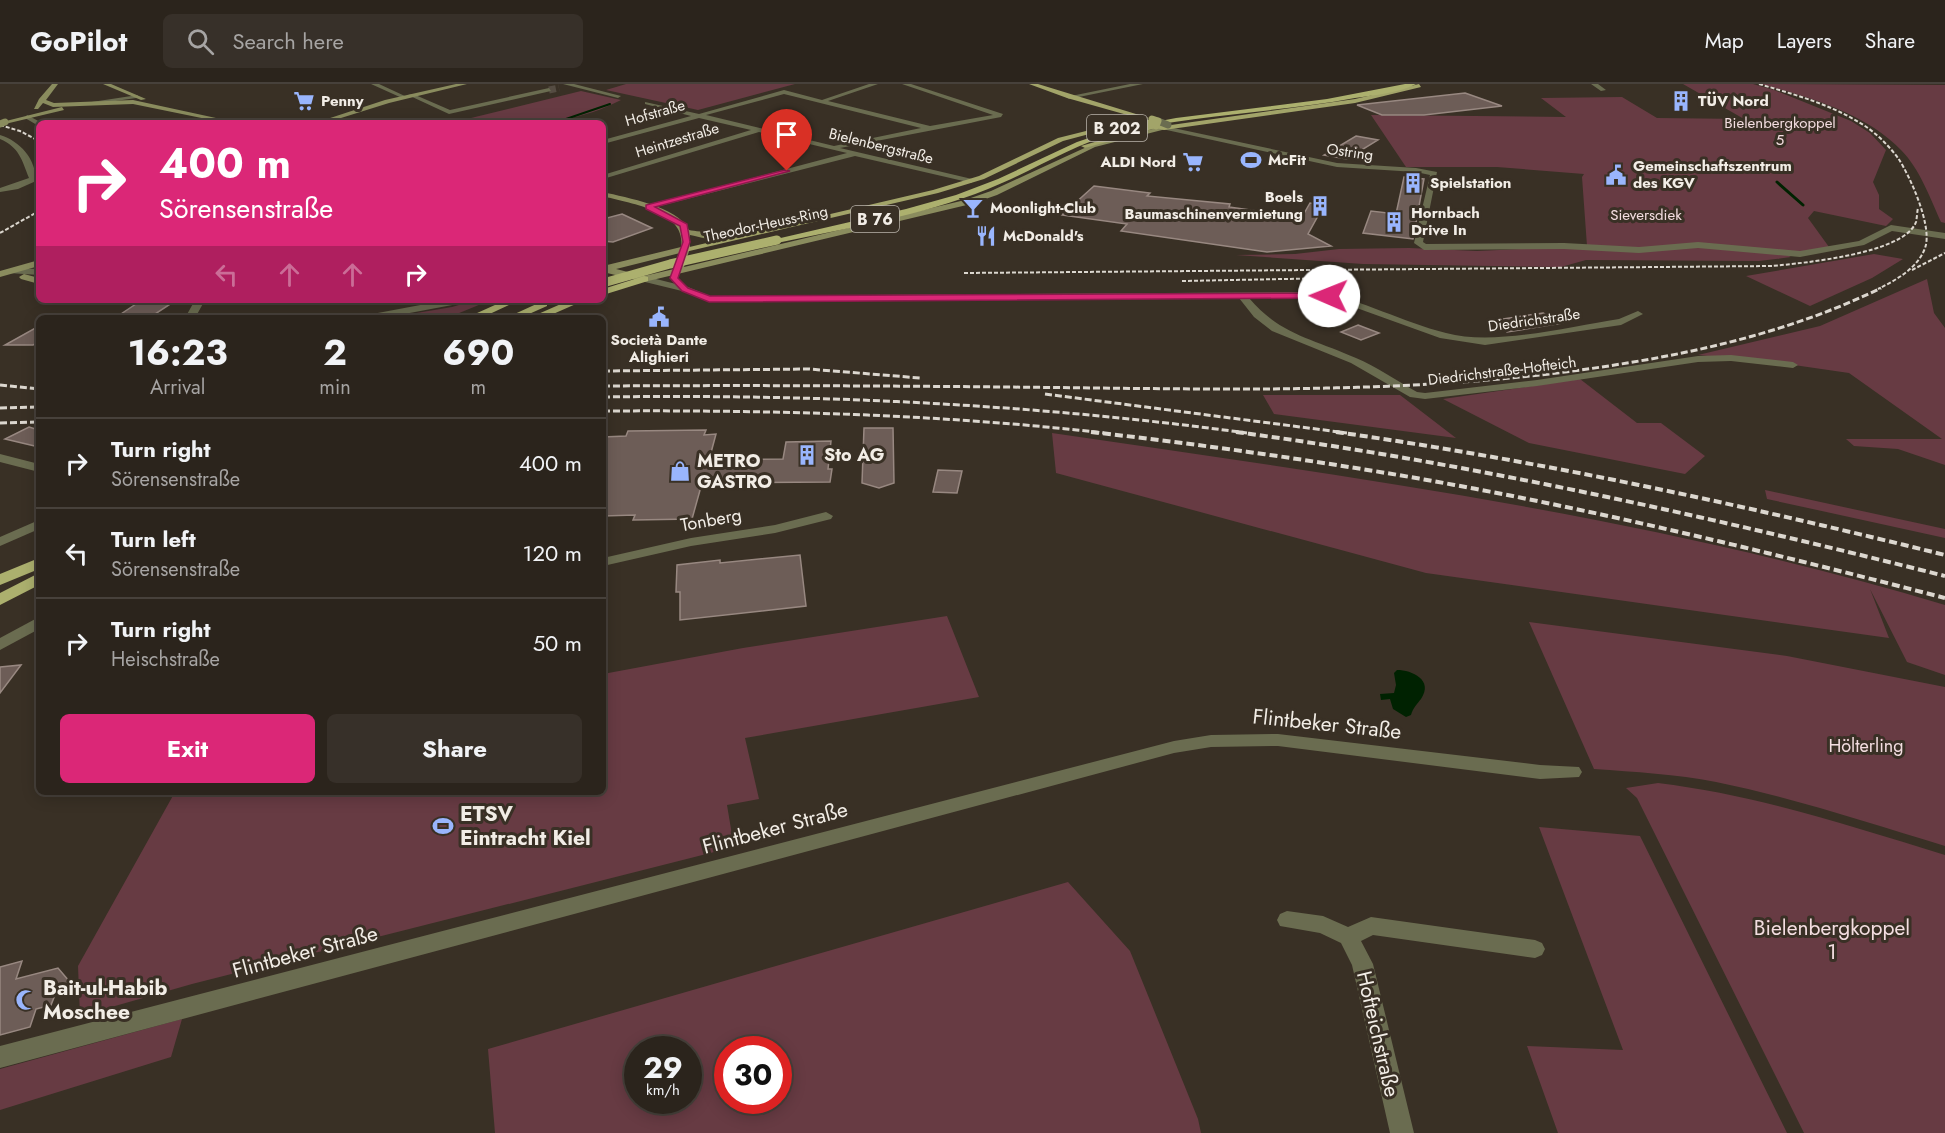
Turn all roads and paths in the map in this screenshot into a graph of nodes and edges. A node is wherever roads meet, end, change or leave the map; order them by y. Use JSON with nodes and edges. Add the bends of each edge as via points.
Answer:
{"nodes":[{"id":1,"x":55,"y":84,"type":"edge"},
{"id":2,"x":106,"y":84,"type":"edge"},
{"id":3,"x":374,"y":84,"type":"edge"},
{"id":4,"x":464,"y":84,"type":"edge"},
{"id":5,"x":875,"y":84,"type":"edge"},
{"id":6,"x":905,"y":84,"type":"edge"},
{"id":7,"x":1032,"y":84,"type":"edge"},
{"id":8,"x":1140,"y":84,"type":"edge"},
{"id":9,"x":1388,"y":84,"type":"edge"},
{"id":10,"x":1399,"y":84,"type":"edge"},
{"id":11,"x":1421,"y":84,"type":"edge"},
{"id":12,"x":568,"y":85,"type":"edge"},
{"id":13,"x":559,"y":88,"type":"dead end"},
{"id":14,"x":121,"y":90,"type":"junction"},
{"id":15,"x":549,"y":90,"type":"dead end"},
{"id":16,"x":136,"y":96,"type":"junction"},
{"id":17,"x":408,"y":96,"type":"junction"},
{"id":18,"x":618,"y":96,"type":"dead end"},
{"id":19,"x":1069,"y":97,"type":"junction"},
{"id":20,"x":41,"y":100,"type":"junction"},
{"id":21,"x":822,"y":100,"type":"junction"},
{"id":22,"x":88,"y":103,"type":"junction"},
{"id":23,"x":647,"y":103,"type":"dead end"},
{"id":24,"x":169,"y":108,"type":"junction"},
{"id":25,"x":697,"y":115,"type":"junction"},
{"id":26,"x":27,"y":117,"type":"junction"},
{"id":27,"x":336,"y":117,"type":"junction"},
{"id":28,"x":1209,"y":117,"type":"junction"},
{"id":29,"x":223,"y":120,"type":"edge"},
{"id":30,"x":327,"y":120,"type":"edge"},
{"id":31,"x":330,"y":120,"type":"edge"},
{"id":32,"x":2,"y":122,"type":"edge"},
{"id":33,"x":36,"y":122,"type":"edge"},
{"id":34,"x":1154,"y":123,"type":"junction"},
{"id":35,"x":932,"y":129,"type":"junction"},
{"id":36,"x":759,"y":130,"type":"junction"},
{"id":37,"x":0,"y":137,"type":"edge"},
{"id":38,"x":1220,"y":137,"type":"junction"},
{"id":39,"x":1111,"y":138,"type":"junction"},
{"id":40,"x":606,"y":141,"type":"edge"},
{"id":41,"x":1233,"y":143,"type":"junction"},
{"id":42,"x":1098,"y":145,"type":"junction"},
{"id":43,"x":1085,"y":146,"type":"joint"},
{"id":44,"x":832,"y":147,"type":"junction"},
{"id":45,"x":856,"y":153,"type":"junction"},
{"id":46,"x":1028,"y":167,"type":"junction"},
{"id":47,"x":990,"y":174,"type":"joint"},
{"id":48,"x":606,"y":176,"type":"edge"},
{"id":49,"x":966,"y":186,"type":"junction"},
{"id":50,"x":0,"y":190,"type":"edge"},
{"id":51,"x":606,"y":195,"type":"edge"},
{"id":52,"x":648,"y":207,"type":"junction"},
{"id":53,"x":686,"y":232,"type":"junction"},
{"id":54,"x":1945,"y":236,"type":"edge"},
{"id":55,"x":734,"y":238,"type":"junction"},
{"id":56,"x":774,"y":238,"type":"junction"},
{"id":57,"x":685,"y":249,"type":"junction"},
{"id":58,"x":36,"y":268,"type":"edge"},
{"id":59,"x":36,"y":269,"type":"edge"},
{"id":60,"x":606,"y":269,"type":"edge"},
{"id":61,"x":678,"y":270,"type":"junction"},
{"id":62,"x":12,"y":271,"type":"junction"},
{"id":63,"x":606,"y":271,"type":"edge"},
{"id":64,"x":0,"y":273,"type":"edge"},
{"id":65,"x":25,"y":274,"type":"junction"},
{"id":66,"x":606,"y":276,"type":"edge"},
{"id":67,"x":36,"y":279,"type":"edge"},
{"id":68,"x":644,"y":279,"type":"junction"},
{"id":69,"x":606,"y":282,"type":"edge"},
{"id":70,"x":0,"y":283,"type":"edge"},
{"id":71,"x":685,"y":289,"type":"junction"},
{"id":72,"x":606,"y":291,"type":"edge"},
{"id":73,"x":1242,"y":296,"type":"junction"},
{"id":74,"x":451,"y":303,"type":"edge"},
{"id":75,"x":508,"y":303,"type":"edge"},
{"id":76,"x":530,"y":303,"type":"edge"},
{"id":77,"x":547,"y":303,"type":"edge"},
{"id":78,"x":572,"y":303,"type":"edge"},
{"id":79,"x":1638,"y":314,"type":"dead end"},
{"id":80,"x":384,"y":315,"type":"edge"},
{"id":81,"x":478,"y":315,"type":"edge"},
{"id":82,"x":502,"y":315,"type":"edge"},
{"id":83,"x":518,"y":315,"type":"edge"},
{"id":84,"x":542,"y":315,"type":"edge"},
{"id":85,"x":1793,"y":365,"type":"dead end"},
{"id":86,"x":0,"y":458,"type":"edge"},
{"id":87,"x":36,"y":467,"type":"edge"},
{"id":88,"x":826,"y":516,"type":"dead end"},
{"id":89,"x":36,"y":525,"type":"edge"},
{"id":90,"x":0,"y":542,"type":"edge"},
{"id":91,"x":606,"y":562,"type":"edge"},
{"id":92,"x":36,"y":565,"type":"edge"},
{"id":93,"x":36,"y":567,"type":"edge"},
{"id":94,"x":0,"y":580,"type":"edge"},
{"id":95,"x":36,"y":580,"type":"edge"},
{"id":96,"x":3,"y":596,"type":"edge"},
{"id":97,"x":36,"y":624,"type":"edge"},
{"id":98,"x":0,"y":645,"type":"edge"},
{"id":99,"x":1573,"y":772,"type":"dead end"},
{"id":100,"x":1287,"y":920,"type":"dead end"},
{"id":101,"x":1348,"y":937,"type":"junction"},
{"id":102,"x":1535,"y":950,"type":"dead end"},
{"id":103,"x":0,"y":1057,"type":"edge"},
{"id":104,"x":1402,"y":1133,"type":"edge"}],
"edges":[{"from":1,"to":20,"type":"main road"},
{"from":2,"to":14,"type":"main road"},
{"from":3,"to":17,"type":"street"},
{"from":4,"to":17,"type":"main road"},
{"from":5,"to":21,"type":"street"},
{"from":6,"to":35,"type":"street","via":[[1001,115]]},
{"from":7,"to":19,"type":"main road","name":"Ostring"},
{"from":8,"to":19,"type":"street"},
{"from":9,"to":34,"type":"highway"},
{"from":10,"to":28,"type":"highway","number":"B 76"},
{"from":11,"to":28,"type":"highway","number":"B 76","via":[[1345,99]]},
{"from":12,"to":13,"type":"street"},
{"from":12,"to":18,"type":"street"},
{"from":14,"to":16,"type":"main road"},
{"from":14,"to":22,"type":"main road"},
{"from":15,"to":17,"type":"street","via":[[449,112]]},
{"from":16,"to":22,"type":"street"},
{"from":16,"to":24,"type":"main road"},
{"from":17,"to":27,"type":"main road"},
{"from":19,"to":34,"type":"main road","name":"Ostring"},
{"from":19,"to":34,"type":"main road","name":"Ostring"},
{"from":20,"to":22,"type":"main road","via":[[53,105]]},
{"from":20,"to":32,"type":"main road","via":[[30,112]]},
{"from":21,"to":25,"type":"street","name":"Hofstraße","via":[[784,92]]},
{"from":21,"to":35,"type":"street"},
{"from":22,"to":24,"type":"main road","via":[[133,102]]},
{"from":22,"to":26,"type":"main road"},
{"from":23,"to":25,"type":"street","name":"Bielenbergstraße"},
{"from":24,"to":29,"type":"main road"},
{"from":25,"to":36,"type":"street","name":"Bielenbergstraße"},
{"from":25,"to":40,"type":"street","name":"Hofstraße"},
{"from":26,"to":32,"type":"main road"},
{"from":26,"to":33,"type":"street"},
{"from":27,"to":30,"type":"main road"},
{"from":27,"to":31,"type":"main road"},
{"from":28,"to":34,"type":"main road","name":"Theodor-Heuss-Ring","via":[[1190,123]]},
{"from":28,"to":38,"type":"street","via":[[1205,126]]},
{"from":28,"to":46,"type":"highway","name":"Theodor-Heuss-Ring","number":"B 76","via":[[1107,134],[1058,151]]},
{"from":28,"to":49,"type":"highway","name":"Theodor-Heuss-Ring","number":"B 202","via":[[1139,123],[1082,137]]},
{"from":34,"to":38,"type":"street","name":"Ostring"},
{"from":34,"to":39,"type":"main road","name":"Theodor-Heuss-Ring"},
{"from":34,"to":41,"type":"street","name":"Ostring"},
{"from":34,"to":42,"type":"main road","name":"Theodor-Heuss-Ring"},
{"from":34,"to":47,"type":"main road","name":"Theodor-Heuss-Ring","via":[[1059,140]]},
{"from":35,"to":44,"type":"street"},
{"from":36,"to":44,"type":"street","name":"Bielenbergstraße"},
{"from":36,"to":48,"type":"street","name":"Heintzestraße"},
{"from":37,"to":50,"type":"street","via":[[21,147],[33,179]]},
{"from":38,"to":41,"type":"street","name":"Ostring"},
{"from":39,"to":42,"type":"main road"},
{"from":39,"to":43,"type":"main road","name":"Theodor-Heuss-Ring"},
{"from":41,"to":54,"type":"street","name":"Ostring","via":[[1336,165],[1434,174],[1418,243],[1424,246],[1639,250],[1698,245],[1800,255],[1862,243],[1891,228]]},
{"from":42,"to":61,"type":"main road","name":"Theodor-Heuss-Ring","via":[[968,202]]},
{"from":43,"to":46,"type":"highway","number":"B 76"},
{"from":44,"to":45,"type":"street","name":"Bielenbergstraße"},
{"from":45,"to":49,"type":"street","name":"Bielenbergstraße"},
{"from":45,"to":52,"type":"street"},
{"from":46,"to":56,"type":"highway","name":"Theodor-Heuss-Ring","number":"B 76","via":[[938,203]]},
{"from":47,"to":49,"type":"highway"},
{"from":49,"to":55,"type":"main road"},
{"from":49,"to":56,"type":"highway","name":"Theodor-Heuss-Ring","number":"B 202","via":[[894,210]]},
{"from":51,"to":52,"type":"main road"},
{"from":52,"to":53,"type":"main road","via":[[681,222]]},
{"from":53,"to":55,"type":"main road"},
{"from":53,"to":57,"type":"main road"},
{"from":55,"to":57,"type":"main road"},
{"from":56,"to":66,"type":"highway","name":"Theodor-Heuss-Ring","number":"B 76","bridge":true},
{"from":56,"to":69,"type":"highway","name":"Theodor-Heuss-Ring","number":"B 76","bridge":true},
{"from":57,"to":60,"type":"main road","name":"Theodor-Heuss-Ring"},
{"from":57,"to":61,"type":"main road"},
{"from":58,"to":62,"type":"main road"},
{"from":59,"to":65,"type":"main road"},
{"from":61,"to":68,"type":"main road","name":"Theodor-Heuss-Ring"},
{"from":61,"to":71,"type":"street","via":[[674,278]]},
{"from":62,"to":64,"type":"main road"},
{"from":62,"to":65,"type":"street"},
{"from":63,"to":68,"type":"main road"},
{"from":65,"to":67,"type":"main road"},
{"from":65,"to":70,"type":"main road"},
{"from":68,"to":71,"type":"street","name":"Diedrichstraße"},
{"from":68,"to":72,"type":"highway"},
{"from":71,"to":73,"type":"street","name":"Diedrichstraße","via":[[709,299]]},
{"from":73,"to":79,"type":"street","name":"Diedrichstraße","via":[[1329,296],[1444,336],[1485,342],[1621,322]]},
{"from":73,"to":85,"type":"street","name":"Diedrichstraße-Hofteich","via":[[1257,315],[1276,329],[1355,361],[1414,395],[1537,383],[1698,359],[1731,358]]},
{"from":74,"to":80,"type":"street"},
{"from":75,"to":81,"type":"highway"},
{"from":76,"to":82,"type":"highway"},
{"from":77,"to":83,"type":"highway"},
{"from":78,"to":84,"type":"highway"},
{"from":86,"to":87,"type":"street"},
{"from":88,"to":91,"type":"street","name":"Tonberg"},
{"from":89,"to":90,"type":"street"},
{"from":92,"to":94,"type":"highway"},
{"from":93,"to":96,"type":"highway"},
{"from":95,"to":96,"type":"highway"},
{"from":97,"to":98,"type":"street"},
{"from":99,"to":103,"type":"street","name":"Flintbeker Straße","via":[[1540,772],[1278,740],[1211,741],[1174,747]]},
{"from":100,"to":101,"type":"street","via":[[1323,925]]},
{"from":101,"to":102,"type":"street","via":[[1371,926]]},
{"from":101,"to":104,"type":"street","name":"Hofteichstraße","via":[[1362,964]]}]}
